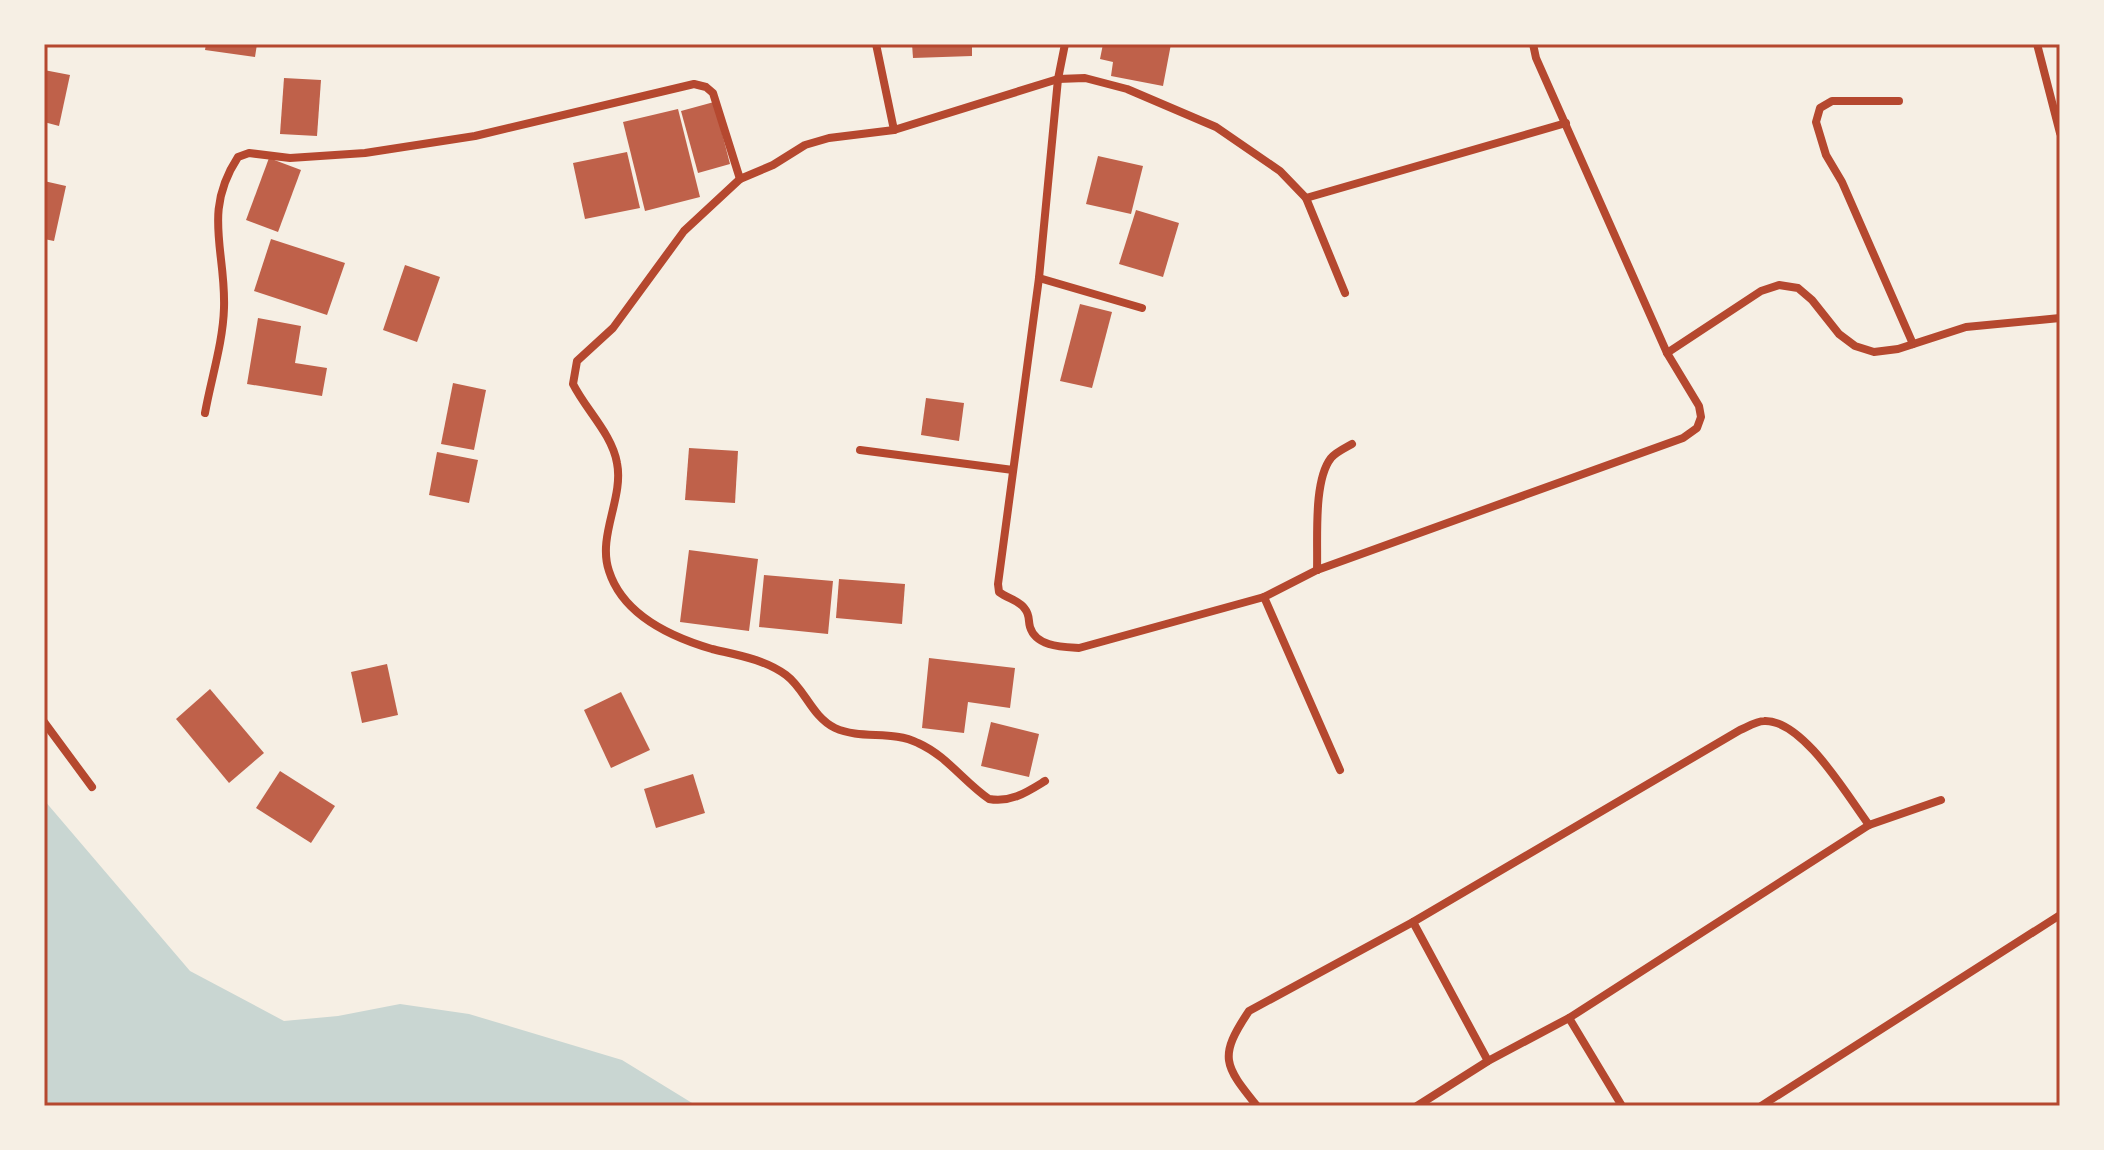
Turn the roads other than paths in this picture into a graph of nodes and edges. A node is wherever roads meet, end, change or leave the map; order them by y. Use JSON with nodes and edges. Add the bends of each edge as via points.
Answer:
{"nodes":[{"id":1,"x":876,"y":44,"type":"edge"},
{"id":2,"x":1065,"y":44,"type":"edge"},
{"id":3,"x":1533,"y":44,"type":"edge"},
{"id":4,"x":2037,"y":44,"type":"edge"},
{"id":5,"x":1058,"y":79,"type":"junction"},
{"id":6,"x":1899,"y":101,"type":"dead end"},
{"id":7,"x":1566,"y":123,"type":"junction"},
{"id":8,"x":894,"y":130,"type":"junction"},
{"id":9,"x":2060,"y":133,"type":"edge"},
{"id":10,"x":740,"y":179,"type":"junction"},
{"id":11,"x":1306,"y":198,"type":"junction"},
{"id":12,"x":1039,"y":278,"type":"junction"},
{"id":13,"x":1345,"y":293,"type":"dead end"},
{"id":14,"x":1142,"y":308,"type":"dead end"},
{"id":15,"x":2060,"y":318,"type":"edge"},
{"id":16,"x":1913,"y":344,"type":"junction"},
{"id":17,"x":1667,"y":353,"type":"junction"},
{"id":18,"x":205,"y":413,"type":"dead end"},
{"id":19,"x":1352,"y":444,"type":"dead end"},
{"id":20,"x":860,"y":450,"type":"dead end"},
{"id":21,"x":1013,"y":470,"type":"junction"},
{"id":22,"x":1317,"y":570,"type":"junction"},
{"id":23,"x":1264,"y":597,"type":"junction"},
{"id":24,"x":44,"y":722,"type":"edge"},
{"id":25,"x":1340,"y":770,"type":"dead end"},
{"id":26,"x":1045,"y":781,"type":"dead end"},
{"id":27,"x":92,"y":787,"type":"dead end"},
{"id":28,"x":1941,"y":800,"type":"dead end"},
{"id":29,"x":1869,"y":825,"type":"junction"},
{"id":30,"x":2060,"y":915,"type":"edge"},
{"id":31,"x":1413,"y":922,"type":"junction"},
{"id":32,"x":1569,"y":1018,"type":"junction"},
{"id":33,"x":1488,"y":1061,"type":"junction"},
{"id":34,"x":1257,"y":1106,"type":"edge"},
{"id":35,"x":1417,"y":1106,"type":"edge"},
{"id":36,"x":1622,"y":1106,"type":"edge"},
{"id":37,"x":1761,"y":1106,"type":"edge"}],
"edges":[{"from":1,"to":8,"type":"street"},
{"from":2,"to":5,"type":"street"},
{"from":3,"to":7,"type":"street"},
{"from":4,"to":9,"type":"street"},
{"from":5,"to":8,"type":"street"},
{"from":5,"to":11,"type":"street","via":[[1085,78],[1127,89],[1216,127],[1280,171]]},
{"from":5,"to":12,"type":"street"},
{"from":6,"to":16,"type":"street","via":[[1832,101],[1820,108],[1816,122],[1826,155]]},
{"from":7,"to":11,"type":"street"},
{"from":7,"to":17,"type":"street"},
{"from":8,"to":10,"type":"street","via":[[805,145]]},
{"from":10,"to":18,"type":"street","via":[[713,93],[694,84],[475,136],[365,153],[238,157],[217,210],[224,312]]},
{"from":10,"to":26,"type":"street","via":[[684,231],[613,328],[577,361],[573,384],[611,444],[618,466],[606,545],[609,571],[627,603],[661,630],[759,661],[786,675],[835,728],[915,741],[989,799],[1018,797]]},
{"from":11,"to":13,"type":"street"},
{"from":12,"to":14,"type":"street"},
{"from":12,"to":21,"type":"street"},
{"from":15,"to":16,"type":"street","via":[[1966,327]]},
{"from":16,"to":17,"type":"street","via":[[1874,352],[1855,346],[1798,288],[1779,285],[1761,291]]},
{"from":17,"to":22,"type":"street","via":[[1699,406],[1697,428],[1683,438]]},
{"from":19,"to":22,"type":"street","via":[[1333,456],[1325,470]]},
{"from":20,"to":21,"type":"street"},
{"from":21,"to":23,"type":"street","via":[[999,592],[1018,601],[1028,612],[1030,630],[1046,643],[1079,648]]},
{"from":22,"to":23,"type":"street"},
{"from":23,"to":25,"type":"street"},
{"from":24,"to":27,"type":"street"},
{"from":28,"to":29,"type":"street"},
{"from":29,"to":31,"type":"street","via":[[1807,743],[1785,726],[1764,721],[1740,730]]},
{"from":29,"to":32,"type":"street"},
{"from":30,"to":37,"type":"street"},
{"from":31,"to":33,"type":"street"},
{"from":31,"to":34,"type":"street","via":[[1249,1011],[1229,1048],[1230,1072]]},
{"from":32,"to":33,"type":"street"},
{"from":32,"to":36,"type":"street"},
{"from":33,"to":35,"type":"street"}]}
